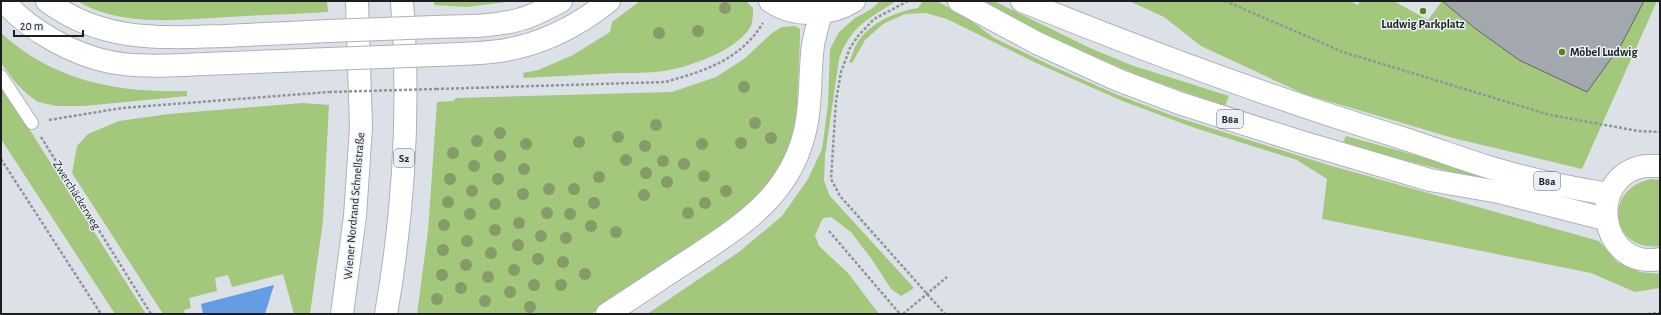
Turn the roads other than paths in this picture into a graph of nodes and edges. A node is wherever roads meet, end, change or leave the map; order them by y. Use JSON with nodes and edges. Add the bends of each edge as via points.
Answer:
{"nodes":[{"id":1,"x":4,"y":1,"type":"edge"},
{"id":2,"x":47,"y":1,"type":"edge"},
{"id":3,"x":357,"y":1,"type":"edge"},
{"id":4,"x":402,"y":1,"type":"edge"},
{"id":5,"x":561,"y":1,"type":"edge"},
{"id":6,"x":609,"y":1,"type":"edge"},
{"id":7,"x":854,"y":1,"type":"edge"},
{"id":8,"x":959,"y":1,"type":"edge"},
{"id":9,"x":1022,"y":1,"type":"edge"},
{"id":10,"x":772,"y":2,"type":"edge"},
{"id":11,"x":821,"y":13,"type":"junction"},
{"id":12,"x":1,"y":76,"type":"edge"},
{"id":13,"x":32,"y":123,"type":"road end"},
{"id":14,"x":1660,"y":166,"type":"edge"},
{"id":15,"x":1609,"y":194,"type":"junction"},
{"id":16,"x":1605,"y":219,"type":"junction"},
{"id":17,"x":1660,"y":259,"type":"edge"},
{"id":18,"x":342,"y":314,"type":"edge"},
{"id":19,"x":386,"y":314,"type":"edge"},
{"id":20,"x":608,"y":314,"type":"edge"}],
"edges":[{"from":1,"to":6,"type":"main road","bridge":true,"via":[[29,24],[81,53],[111,62],[170,66],[491,52],[522,47],[552,37],[574,26]]},
{"from":2,"to":5,"type":"main road","bridge":true,"via":[[71,17],[105,31],[150,37],[197,37],[488,26],[519,20]]},
{"from":3,"to":18,"type":"main road","name":"Wiener Nordrand Schnellstraße","via":[[361,128],[355,216]]},
{"from":4,"to":19,"type":"main road","number":"S2","via":[[406,127],[400,216]]},
{"from":7,"to":11,"type":"main road"},
{"from":8,"to":16,"type":"main road","number":"B8a","via":[[1037,43],[1118,80],[1180,103],[1298,142],[1430,180],[1499,192]]},
{"from":9,"to":15,"type":"main road","number":"B8a","via":[[1184,65],[1307,108],[1485,166]]},
{"from":10,"to":11,"type":"main road","via":[[797,12]]},
{"from":11,"to":20,"type":"main road","via":[[813,46],[809,111],[804,136],[798,154],[781,184],[750,219]]},
{"from":12,"to":13,"type":"lane"},
{"from":14,"to":15,"type":"main road","via":[[1645,166],[1630,171],[1618,181]]},
{"from":15,"to":16,"type":"main road"},
{"from":16,"to":17,"type":"main road","via":[[1618,246],[1629,254],[1643,259]]}]}
